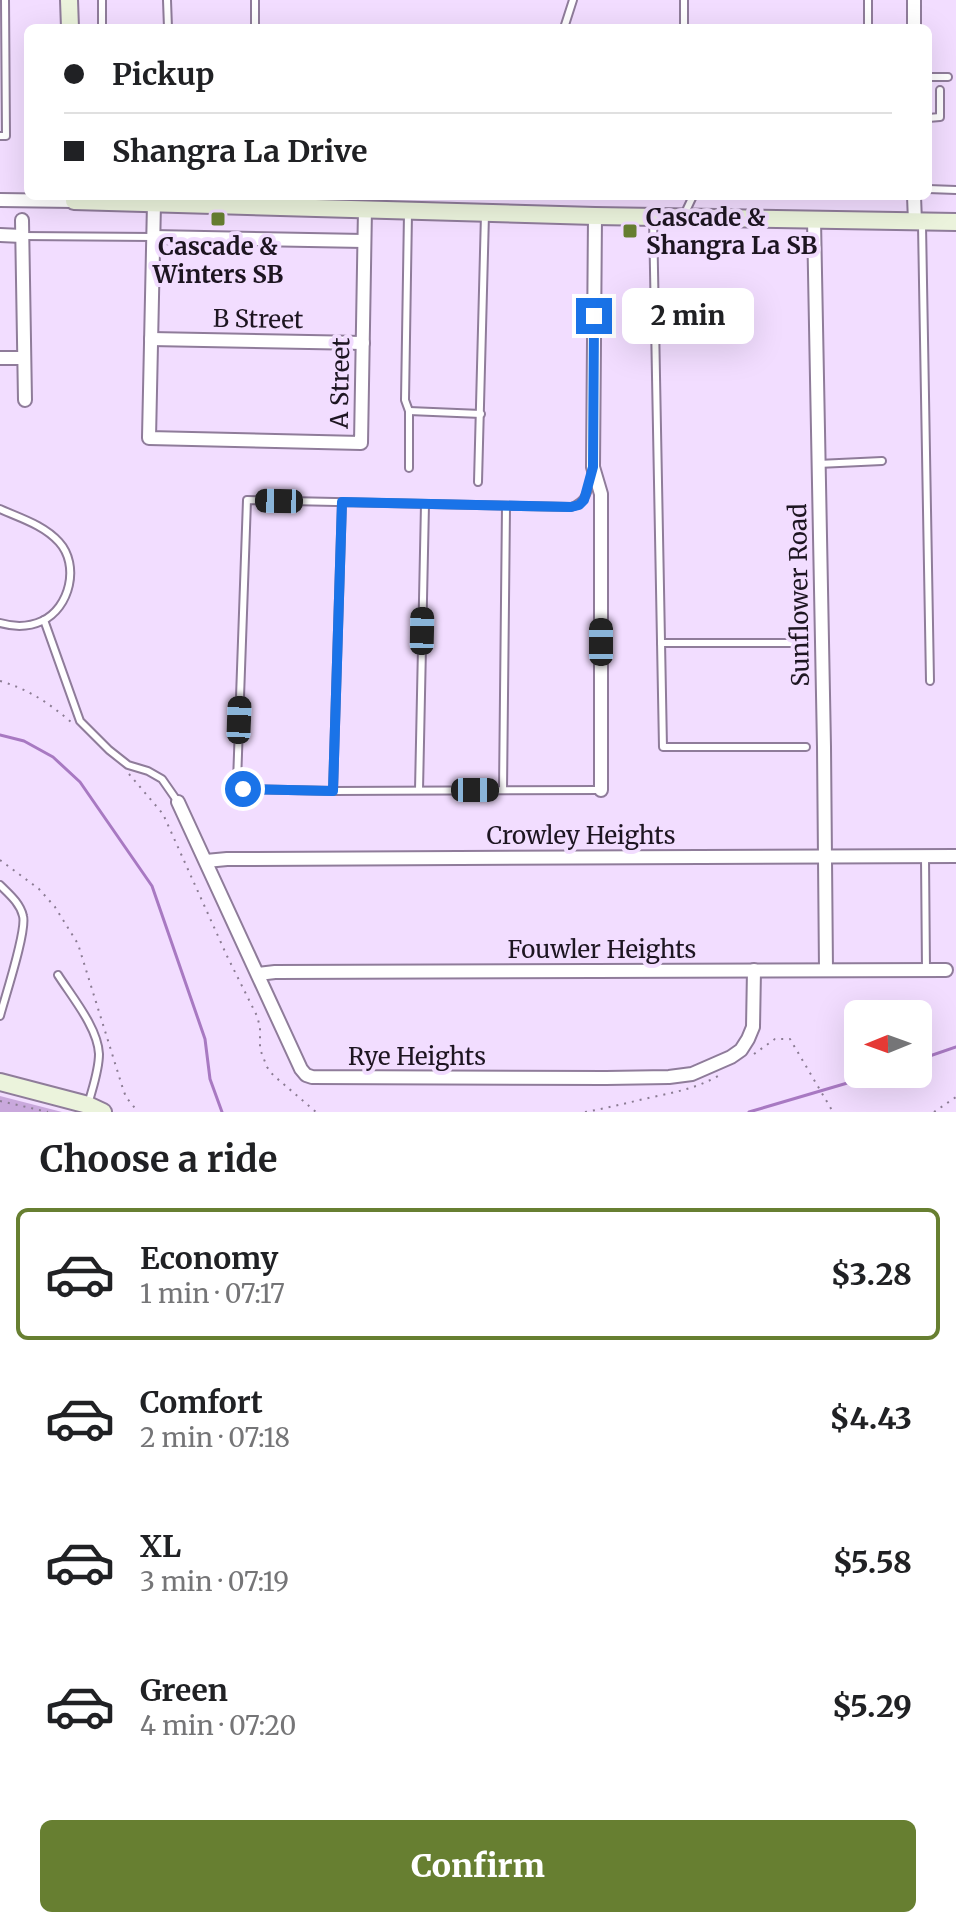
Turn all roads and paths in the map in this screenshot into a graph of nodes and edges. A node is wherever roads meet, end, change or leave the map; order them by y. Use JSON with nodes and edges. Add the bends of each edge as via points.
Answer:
{"nodes":[{"id":1,"x":5,"y":0,"type":"edge"},
{"id":2,"x":69,"y":0,"type":"edge"},
{"id":3,"x":102,"y":0,"type":"edge"},
{"id":4,"x":167,"y":0,"type":"edge"},
{"id":5,"x":255,"y":0,"type":"edge"},
{"id":6,"x":573,"y":0,"type":"edge"},
{"id":7,"x":684,"y":0,"type":"edge"},
{"id":8,"x":868,"y":0,"type":"edge"},
{"id":9,"x":914,"y":0,"type":"edge"},
{"id":10,"x":70,"y":24,"type":"edge"},
{"id":11,"x":102,"y":24,"type":"edge"},
{"id":12,"x":168,"y":24,"type":"edge"},
{"id":13,"x":255,"y":24,"type":"edge"},
{"id":14,"x":565,"y":24,"type":"edge"},
{"id":15,"x":684,"y":24,"type":"edge"},
{"id":16,"x":868,"y":24,"type":"edge"},
{"id":17,"x":914,"y":24,"type":"edge"},
{"id":18,"x":932,"y":77,"type":"edge"},
{"id":19,"x":948,"y":77,"type":"dead end"},
{"id":20,"x":940,"y":90,"type":"dead end"},
{"id":21,"x":932,"y":118,"type":"edge"},
{"id":22,"x":0,"y":136,"type":"edge"},
{"id":23,"x":932,"y":189,"type":"edge"},
{"id":24,"x":956,"y":190,"type":"edge"},
{"id":25,"x":0,"y":200,"type":"edge"},
{"id":26,"x":21,"y":200,"type":"junction"},
{"id":27,"x":24,"y":200,"type":"edge"},
{"id":28,"x":106,"y":200,"type":"edge"},
{"id":29,"x":691,"y":200,"type":"edge"},
{"id":30,"x":915,"y":200,"type":"edge"},
{"id":31,"x":154,"y":203,"type":"junction"},
{"id":32,"x":414,"y":206,"type":"edge"},
{"id":33,"x":365,"y":209,"type":"junction"},
{"id":34,"x":485,"y":213,"type":"junction"},
{"id":35,"x":595,"y":216,"type":"junction"},
{"id":36,"x":653,"y":217,"type":"junction"},
{"id":37,"x":683,"y":217,"type":"junction"},
{"id":38,"x":814,"y":220,"type":"junction"},
{"id":39,"x":919,"y":222,"type":"junction"},
{"id":40,"x":956,"y":222,"type":"edge"},
{"id":41,"x":0,"y":235,"type":"edge"},
{"id":42,"x":22,"y":236,"type":"junction"},
{"id":43,"x":153,"y":237,"type":"junction"},
{"id":44,"x":364,"y":241,"type":"junction"},
{"id":45,"x":151,"y":339,"type":"junction"},
{"id":46,"x":363,"y":343,"type":"junction"},
{"id":47,"x":0,"y":358,"type":"edge"},
{"id":48,"x":24,"y":358,"type":"junction"},
{"id":49,"x":25,"y":400,"type":"dead end"},
{"id":50,"x":409,"y":411,"type":"junction"},
{"id":51,"x":481,"y":414,"type":"junction"},
{"id":52,"x":882,"y":461,"type":"dead end"},
{"id":53,"x":818,"y":464,"type":"junction"},
{"id":54,"x":593,"y":467,"type":"junction"},
{"id":55,"x":409,"y":468,"type":"dead end"},
{"id":56,"x":478,"y":482,"type":"dead end"},
{"id":57,"x":342,"y":502,"type":"junction"},
{"id":58,"x":425,"y":504,"type":"junction"},
{"id":59,"x":506,"y":507,"type":"junction"},
{"id":60,"x":0,"y":509,"type":"edge"},
{"id":61,"x":44,"y":620,"type":"junction"},
{"id":62,"x":0,"y":623,"type":"edge"},
{"id":63,"x":661,"y":643,"type":"junction"},
{"id":64,"x":806,"y":643,"type":"dead end"},
{"id":65,"x":0,"y":681,"type":"edge"},
{"id":66,"x":930,"y":681,"type":"dead end"},
{"id":67,"x":80,"y":730,"type":"dead end"},
{"id":68,"x":806,"y":747,"type":"dead end"},
{"id":69,"x":123,"y":769,"type":"dead end"},
{"id":70,"x":419,"y":790,"type":"junction"},
{"id":71,"x":503,"y":790,"type":"junction"},
{"id":72,"x":601,"y":790,"type":"joint"},
{"id":73,"x":333,"y":791,"type":"junction"},
{"id":74,"x":178,"y":802,"type":"joint"},
{"id":75,"x":925,"y":856,"type":"junction"},
{"id":76,"x":956,"y":856,"type":"edge"},
{"id":77,"x":824,"y":857,"type":"junction"},
{"id":78,"x":0,"y":860,"type":"edge"},
{"id":79,"x":206,"y":861,"type":"junction"},
{"id":80,"x":0,"y":885,"type":"edge"},
{"id":81,"x":754,"y":970,"type":"junction"},
{"id":82,"x":826,"y":970,"type":"junction"},
{"id":83,"x":926,"y":970,"type":"junction"},
{"id":84,"x":946,"y":970,"type":"dead end"},
{"id":85,"x":258,"y":974,"type":"junction"},
{"id":86,"x":58,"y":975,"type":"dead end"},
{"id":87,"x":0,"y":1016,"type":"edge"},
{"id":88,"x":793,"y":1043,"type":"dead end"},
{"id":89,"x":0,"y":1082,"type":"edge"},
{"id":90,"x":956,"y":1097,"type":"edge"},
{"id":91,"x":0,"y":1101,"type":"edge"},
{"id":92,"x":96,"y":1109,"type":"edge"},
{"id":93,"x":48,"y":1112,"type":"edge"},
{"id":94,"x":138,"y":1112,"type":"edge"},
{"id":95,"x":316,"y":1112,"type":"edge"},
{"id":96,"x":833,"y":1112,"type":"edge"},
{"id":97,"x":934,"y":1112,"type":"edge"}],
"edges":[{"from":1,"to":22,"type":"lane","via":[[6,136]]},
{"from":2,"to":10,"type":"street"},
{"from":3,"to":11,"type":"lane"},
{"from":4,"to":12,"type":"lane"},
{"from":5,"to":13,"type":"lane"},
{"from":6,"to":14,"type":"lane"},
{"from":7,"to":15,"type":"lane"},
{"from":8,"to":16,"type":"lane"},
{"from":9,"to":17,"type":"street"},
{"from":18,"to":19,"type":"lane"},
{"from":20,"to":21,"type":"lane","via":[[940,117]]},
{"from":23,"to":24,"type":"lane"},
{"from":25,"to":26,"type":"street"},
{"from":26,"to":27,"type":"street"},
{"from":26,"to":42,"type":"street"},
{"from":28,"to":31,"type":"street"},
{"from":29,"to":37,"type":"lane"},
{"from":30,"to":39,"type":"street"},
{"from":31,"to":33,"type":"street"},
{"from":31,"to":43,"type":"street"},
{"from":32,"to":33,"type":"street"},
{"from":32,"to":34,"type":"street"},
{"from":32,"to":50,"type":"lane","via":[[405,400]]},
{"from":33,"to":44,"type":"street","name":"A Street"},
{"from":34,"to":35,"type":"street"},
{"from":34,"to":51,"type":"lane"},
{"from":35,"to":36,"type":"street"},
{"from":35,"to":54,"type":"street"},
{"from":36,"to":37,"type":"street"},
{"from":36,"to":63,"type":"lane"},
{"from":37,"to":38,"type":"street"},
{"from":38,"to":39,"type":"street"},
{"from":38,"to":53,"type":"street","name":"Sunflower Road"},
{"from":39,"to":40,"type":"street"},
{"from":39,"to":66,"type":"lane"},
{"from":41,"to":42,"type":"street"},
{"from":42,"to":43,"type":"lane"},
{"from":42,"to":48,"type":"street"},
{"from":43,"to":44,"type":"street"},
{"from":43,"to":45,"type":"street"},
{"from":44,"to":46,"type":"street","name":"A Street"},
{"from":45,"to":46,"type":"street","name":"B Street"},
{"from":45,"to":46,"type":"street","name":"A Street","via":[[149,438],[361,443]]},
{"from":47,"to":48,"type":"street"},
{"from":48,"to":49,"type":"street"},
{"from":50,"to":51,"type":"lane"},
{"from":50,"to":55,"type":"lane"},
{"from":51,"to":56,"type":"lane"},
{"from":52,"to":53,"type":"lane"},
{"from":53,"to":77,"type":"street","name":"Sunflower Road"},
{"from":54,"to":59,"type":"lane","via":[[579,505]]},
{"from":54,"to":72,"type":"street","via":[[601,494]]},
{"from":57,"to":58,"type":"lane"},
{"from":57,"to":73,"type":"lane"},
{"from":57,"to":73,"type":"lane","via":[[247,500],[237,782],[243,789]]},
{"from":58,"to":59,"type":"lane"},
{"from":58,"to":70,"type":"lane"},
{"from":59,"to":71,"type":"lane"},
{"from":60,"to":61,"type":"lane","via":[[45,529],[68,556],[67,593]]},
{"from":61,"to":62,"type":"lane","via":[[27,626]]},
{"from":61,"to":74,"type":"lane","via":[[80,721],[128,765],[162,779]]},
{"from":63,"to":64,"type":"lane"},
{"from":63,"to":68,"type":"lane","via":[[663,747]]},
{"from":65,"to":67,"type":"path","via":[[46,701]]},
{"from":69,"to":95,"type":"path","via":[[163,814],[257,1016],[267,1067]]},
{"from":70,"to":71,"type":"lane"},
{"from":70,"to":73,"type":"lane"},
{"from":71,"to":72,"type":"lane"},
{"from":74,"to":79,"type":"street","name":"Rye Heights"},
{"from":75,"to":76,"type":"street","name":"Crowley Heights"},
{"from":75,"to":77,"type":"street","name":"Crowley Heights"},
{"from":75,"to":83,"type":"lane"},
{"from":77,"to":79,"type":"street","name":"Crowley Heights"},
{"from":77,"to":82,"type":"street","name":"Sunflower Road"},
{"from":78,"to":94,"type":"path","via":[[39,889],[78,944],[123,1089]]},
{"from":79,"to":85,"type":"street","name":"Rye Heights"},
{"from":80,"to":87,"type":"lane","via":[[24,918]]},
{"from":81,"to":82,"type":"street","name":"Fouwler Heights"},
{"from":81,"to":85,"type":"street","name":"Fouwler Heights"},
{"from":81,"to":85,"type":"street","name":"Rye Heights","via":[[753,1027],[741,1050],[692,1074],[606,1078],[312,1077],[301,1069]]},
{"from":82,"to":83,"type":"street","name":"Fouwler Heights"},
{"from":83,"to":84,"type":"street","name":"Fouwler Heights"},
{"from":86,"to":92,"type":"lane","via":[[97,1043]]},
{"from":88,"to":96,"type":"path"},
{"from":89,"to":92,"type":"street"},
{"from":90,"to":97,"type":"path"},
{"from":91,"to":93,"type":"path"}]}
